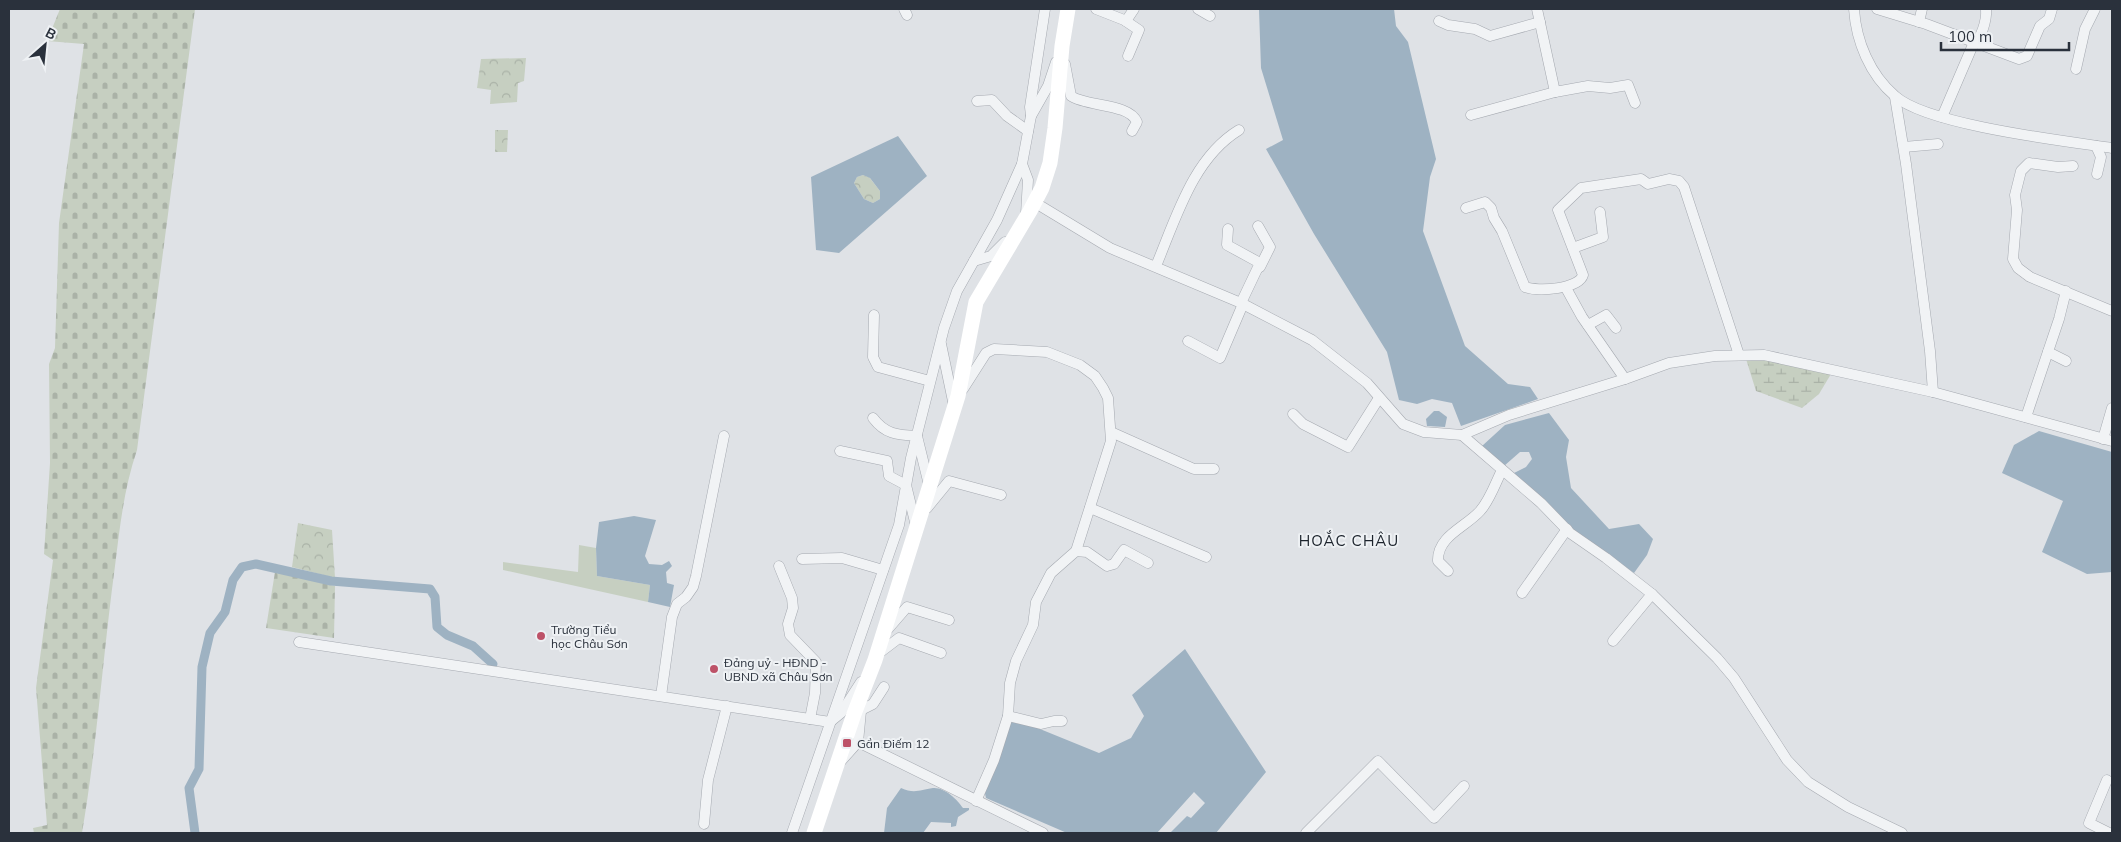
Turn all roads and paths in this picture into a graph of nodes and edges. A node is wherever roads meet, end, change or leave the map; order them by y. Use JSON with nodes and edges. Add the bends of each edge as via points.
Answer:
{"nodes":[{"id":1,"x":1046,"y":9,"type":"edge"},
{"id":2,"x":1068,"y":9,"type":"edge"},
{"id":3,"x":1096,"y":9,"type":"edge"},
{"id":4,"x":1134,"y":9,"type":"edge"},
{"id":5,"x":1198,"y":9,"type":"edge"},
{"id":6,"x":1536,"y":9,"type":"edge"},
{"id":7,"x":1854,"y":9,"type":"edge"},
{"id":8,"x":1877,"y":9,"type":"edge"},
{"id":9,"x":1922,"y":9,"type":"edge"},
{"id":10,"x":1986,"y":9,"type":"edge"},
{"id":11,"x":2052,"y":9,"type":"edge"},
{"id":12,"x":2095,"y":9,"type":"edge"},
{"id":13,"x":1210,"y":16,"type":"dead end"},
{"id":14,"x":1126,"y":21,"type":"junction"},
{"id":15,"x":1439,"y":21,"type":"dead end"},
{"id":16,"x":1540,"y":22,"type":"junction"},
{"id":17,"x":1918,"y":22,"type":"junction"},
{"id":18,"x":1977,"y":43,"type":"junction"},
{"id":19,"x":1062,"y":46,"type":"junction"},
{"id":20,"x":1128,"y":56,"type":"dead end"},
{"id":21,"x":2076,"y":69,"type":"dead end"},
{"id":22,"x":1555,"y":92,"type":"junction"},
{"id":23,"x":1895,"y":97,"type":"junction"},
{"id":24,"x":977,"y":100,"type":"dead end"},
{"id":25,"x":1635,"y":103,"type":"dead end"},
{"id":26,"x":1471,"y":115,"type":"dead end"},
{"id":27,"x":1031,"y":116,"type":"junction"},
{"id":28,"x":1942,"y":117,"type":"junction"},
{"id":29,"x":1028,"y":130,"type":"junction"},
{"id":30,"x":1239,"y":130,"type":"dead end"},
{"id":31,"x":1132,"y":131,"type":"dead end"},
{"id":32,"x":1938,"y":144,"type":"dead end"},
{"id":33,"x":2096,"y":146,"type":"junction"},
{"id":34,"x":1904,"y":147,"type":"junction"},
{"id":35,"x":2112,"y":148,"type":"edge"},
{"id":36,"x":1022,"y":164,"type":"junction"},
{"id":37,"x":2072,"y":166,"type":"dead end"},
{"id":38,"x":2097,"y":174,"type":"dead end"},
{"id":39,"x":1034,"y":202,"type":"junction"},
{"id":40,"x":1466,"y":208,"type":"dead end"},
{"id":41,"x":1600,"y":212,"type":"dead end"},
{"id":42,"x":1024,"y":221,"type":"junction"},
{"id":43,"x":1258,"y":226,"type":"dead end"},
{"id":44,"x":1228,"y":229,"type":"dead end"},
{"id":45,"x":1573,"y":248,"type":"junction"},
{"id":46,"x":974,"y":261,"type":"junction"},
{"id":47,"x":1156,"y":266,"type":"junction"},
{"id":48,"x":1260,"y":267,"type":"junction"},
{"id":49,"x":1566,"y":288,"type":"junction"},
{"id":50,"x":2066,"y":291,"type":"junction"},
{"id":51,"x":1242,"y":303,"type":"junction"},
{"id":52,"x":2112,"y":311,"type":"edge"},
{"id":53,"x":874,"y":315,"type":"dead end"},
{"id":54,"x":1588,"y":326,"type":"junction"},
{"id":55,"x":1616,"y":328,"type":"dead end"},
{"id":56,"x":940,"y":341,"type":"junction"},
{"id":57,"x":1188,"y":341,"type":"dead end"},
{"id":58,"x":2048,"y":352,"type":"junction"},
{"id":59,"x":1739,"y":356,"type":"junction"},
{"id":60,"x":2066,"y":361,"type":"dead end"},
{"id":61,"x":1625,"y":379,"type":"junction"},
{"id":62,"x":930,"y":381,"type":"junction"},
{"id":63,"x":1933,"y":392,"type":"junction"},
{"id":64,"x":1379,"y":398,"type":"junction"},
{"id":65,"x":956,"y":401,"type":"junction"},
{"id":66,"x":2112,"y":408,"type":"edge"},
{"id":67,"x":1293,"y":414,"type":"dead end"},
{"id":68,"x":2026,"y":417,"type":"junction"},
{"id":69,"x":873,"y":418,"type":"dead end"},
{"id":70,"x":1111,"y":432,"type":"junction"},
{"id":71,"x":1462,"y":435,"type":"junction"},
{"id":72,"x":724,"y":436,"type":"dead end"},
{"id":73,"x":917,"y":436,"type":"junction"},
{"id":74,"x":2108,"y":440,"type":"edge"},
{"id":75,"x":840,"y":451,"type":"dead end"},
{"id":76,"x":1214,"y":469,"type":"dead end"},
{"id":77,"x":1502,"y":470,"type":"junction"},
{"id":78,"x":906,"y":485,"type":"junction"},
{"id":79,"x":929,"y":486,"type":"junction"},
{"id":80,"x":1001,"y":495,"type":"dead end"},
{"id":81,"x":1090,"y":508,"type":"junction"},
{"id":82,"x":918,"y":523,"type":"junction"},
{"id":83,"x":1566,"y":530,"type":"junction"},
{"id":84,"x":1076,"y":552,"type":"junction"},
{"id":85,"x":1206,"y":557,"type":"dead end"},
{"id":86,"x":802,"y":558,"type":"dead end"},
{"id":87,"x":1148,"y":563,"type":"dead end"},
{"id":88,"x":779,"y":566,"type":"dead end"},
{"id":89,"x":883,"y":570,"type":"junction"},
{"id":90,"x":1448,"y":571,"type":"dead end"},
{"id":91,"x":1522,"y":593,"type":"dead end"},
{"id":92,"x":1652,"y":594,"type":"junction"},
{"id":93,"x":949,"y":620,"type":"dead end"},
{"id":94,"x":884,"y":634,"type":"junction"},
{"id":95,"x":1612,"y":641,"type":"dead end"},
{"id":96,"x":299,"y":642,"type":"dead end"},
{"id":97,"x":941,"y":653,"type":"dead end"},
{"id":98,"x":876,"y":657,"type":"junction"},
{"id":99,"x":884,"y":687,"type":"dead end"},
{"id":100,"x":661,"y":696,"type":"junction"},
{"id":101,"x":727,"y":706,"type":"junction"},
{"id":102,"x":858,"y":712,"type":"junction"},
{"id":103,"x":1008,"y":716,"type":"junction"},
{"id":104,"x":810,"y":719,"type":"junction"},
{"id":105,"x":830,"y":722,"type":"junction"},
{"id":106,"x":1062,"y":722,"type":"dead end"},
{"id":107,"x":858,"y":742,"type":"junction"},
{"id":108,"x":836,"y":767,"type":"junction"},
{"id":109,"x":2107,"y":780,"type":"dead end"},
{"id":110,"x":1464,"y":786,"type":"dead end"},
{"id":111,"x":976,"y":801,"type":"junction"},
{"id":112,"x":704,"y":824,"type":"dead end"},
{"id":113,"x":792,"y":833,"type":"edge"},
{"id":114,"x":814,"y":833,"type":"edge"},
{"id":115,"x":1043,"y":833,"type":"edge"},
{"id":116,"x":1306,"y":833,"type":"edge"},
{"id":117,"x":1902,"y":833,"type":"edge"},
{"id":118,"x":2109,"y":833,"type":"edge"}],
"edges":[{"from":1,"to":27,"type":"street"},
{"from":2,"to":19,"type":"main road"},
{"from":3,"to":14,"type":"street"},
{"from":4,"to":14,"type":"street"},
{"from":5,"to":13,"type":"street"},
{"from":6,"to":16,"type":"street"},
{"from":7,"to":23,"type":"street","via":[[1856,30],[1867,58]]},
{"from":8,"to":17,"type":"street"},
{"from":9,"to":17,"type":"street"},
{"from":10,"to":18,"type":"street","via":[[1986,20]]},
{"from":11,"to":18,"type":"street","via":[[2024,58],[2010,57]]},
{"from":12,"to":21,"type":"street","via":[[2085,29]]},
{"from":14,"to":20,"type":"street","via":[[1139,30]]},
{"from":15,"to":16,"type":"street","via":[[1490,36]]},
{"from":16,"to":22,"type":"street"},
{"from":17,"to":18,"type":"street"},
{"from":18,"to":28,"type":"street","via":[[1972,47]]},
{"from":19,"to":27,"type":"street","via":[[1048,86]]},
{"from":19,"to":31,"type":"street","via":[[1071,96],[1133,116],[1137,122]]},
{"from":19,"to":39,"type":"main road","via":[[1050,163]]},
{"from":22,"to":25,"type":"street","via":[[1626,84]]},
{"from":22,"to":26,"type":"street"},
{"from":23,"to":28,"type":"street"},
{"from":23,"to":34,"type":"street"},
{"from":24,"to":29,"type":"street","via":[[993,101],[1007,116]]},
{"from":27,"to":29,"type":"street"},
{"from":28,"to":33,"type":"street"},
{"from":29,"to":36,"type":"street"},
{"from":30,"to":47,"type":"street","via":[[1226,138],[1207,158]]},
{"from":32,"to":34,"type":"street"},
{"from":33,"to":35,"type":"street"},
{"from":33,"to":38,"type":"street","via":[[2100,157]]},
{"from":34,"to":63,"type":"street"},
{"from":36,"to":42,"type":"street","via":[[1028,180]]},
{"from":36,"to":46,"type":"street"},
{"from":37,"to":50,"type":"street","via":[[2029,164],[2021,171],[2015,195],[2014,259],[2018,268]]},
{"from":39,"to":42,"type":"main road"},
{"from":39,"to":47,"type":"street","via":[[1110,248]]},
{"from":40,"to":49,"type":"street","via":[[1485,202],[1492,208],[1525,287]]},
{"from":41,"to":45,"type":"street","via":[[1603,237]]},
{"from":42,"to":46,"type":"street","via":[[996,252]]},
{"from":42,"to":65,"type":"main road","via":[[976,302]]},
{"from":43,"to":48,"type":"street","via":[[1270,246]]},
{"from":44,"to":48,"type":"street","via":[[1228,245],[1257,260]]},
{"from":45,"to":49,"type":"street","via":[[1583,275],[1579,282]]},
{"from":45,"to":59,"type":"street","via":[[1558,209],[1577,190],[1625,180],[1644,179],[1648,184],[1669,179],[1679,181],[1684,187]]},
{"from":46,"to":56,"type":"street","via":[[957,290]]},
{"from":47,"to":51,"type":"street"},
{"from":48,"to":51,"type":"street"},
{"from":49,"to":54,"type":"street"},
{"from":50,"to":52,"type":"street"},
{"from":50,"to":58,"type":"street"},
{"from":51,"to":57,"type":"street","via":[[1220,358]]},
{"from":51,"to":64,"type":"street","via":[[1312,340],[1340,360]]},
{"from":53,"to":62,"type":"street","via":[[873,357],[878,367]]},
{"from":54,"to":55,"type":"street","via":[[1606,315]]},
{"from":54,"to":61,"type":"street"},
{"from":56,"to":62,"type":"street"},
{"from":56,"to":65,"type":"street"},
{"from":58,"to":60,"type":"street"},
{"from":58,"to":68,"type":"street"},
{"from":59,"to":61,"type":"street","via":[[1669,363]]},
{"from":59,"to":63,"type":"street","via":[[1764,355]]},
{"from":61,"to":71,"type":"street","via":[[1509,415]]},
{"from":62,"to":73,"type":"street"},
{"from":63,"to":68,"type":"street"},
{"from":64,"to":67,"type":"street","via":[[1348,446],[1303,424]]},
{"from":64,"to":71,"type":"street","via":[[1404,424],[1424,432]]},
{"from":65,"to":70,"type":"street","via":[[986,353],[994,349],[1047,352],[1080,365],[1095,376],[1108,398]]},
{"from":65,"to":79,"type":"main road"},
{"from":66,"to":74,"type":"street"},
{"from":68,"to":74,"type":"street"},
{"from":69,"to":73,"type":"street","via":[[891,434]]},
{"from":70,"to":76,"type":"street","via":[[1194,469]]},
{"from":70,"to":81,"type":"street"},
{"from":71,"to":77,"type":"street"},
{"from":72,"to":100,"type":"street","via":[[693,587],[677,604],[672,617]]},
{"from":73,"to":78,"type":"street"},
{"from":73,"to":79,"type":"street"},
{"from":75,"to":78,"type":"street","via":[[886,460],[889,476]]},
{"from":77,"to":83,"type":"street","via":[[1541,503]]},
{"from":77,"to":90,"type":"street","via":[[1478,513],[1457,528],[1440,550],[1438,561]]},
{"from":78,"to":82,"type":"street"},
{"from":78,"to":89,"type":"street","via":[[899,525]]},
{"from":79,"to":82,"type":"main road"},
{"from":80,"to":82,"type":"street","via":[[949,481],[939,490]]},
{"from":81,"to":84,"type":"street"},
{"from":81,"to":85,"type":"street"},
{"from":82,"to":94,"type":"main road"},
{"from":83,"to":91,"type":"street"},
{"from":83,"to":92,"type":"street"},
{"from":84,"to":87,"type":"street","via":[[1087,552],[1107,566],[1114,564],[1124,550]]},
{"from":84,"to":103,"type":"street","via":[[1051,573],[1036,602],[1033,625],[1016,661],[1010,683]]},
{"from":86,"to":89,"type":"street","via":[[842,558]]},
{"from":88,"to":104,"type":"street","via":[[792,598],[793,608],[788,624],[790,635],[816,662]]},
{"from":89,"to":105,"type":"street"},
{"from":92,"to":95,"type":"street"},
{"from":92,"to":117,"type":"street","via":[[1734,678],[1787,760],[1808,782],[1848,807]]},
{"from":93,"to":94,"type":"street","via":[[907,607]]},
{"from":94,"to":98,"type":"main road"},
{"from":96,"to":100,"type":"street"},
{"from":97,"to":98,"type":"street","via":[[899,638]]},
{"from":98,"to":102,"type":"main road"},
{"from":98,"to":105,"type":"street","via":[[841,713]]},
{"from":99,"to":102,"type":"street","via":[[873,704]]},
{"from":100,"to":101,"type":"street"},
{"from":101,"to":104,"type":"street"},
{"from":101,"to":112,"type":"street","via":[[708,780]]},
{"from":102,"to":107,"type":"street"},
{"from":102,"to":108,"type":"main road"},
{"from":103,"to":106,"type":"street","via":[[1041,724]]},
{"from":103,"to":111,"type":"street"},
{"from":104,"to":105,"type":"street"},
{"from":105,"to":113,"type":"street"},
{"from":107,"to":108,"type":"street"},
{"from":107,"to":111,"type":"street"},
{"from":108,"to":114,"type":"main road"},
{"from":109,"to":118,"type":"street","via":[[2089,823]]},
{"from":110,"to":116,"type":"street","via":[[1434,818],[1378,761]]},
{"from":111,"to":115,"type":"street"}]}
